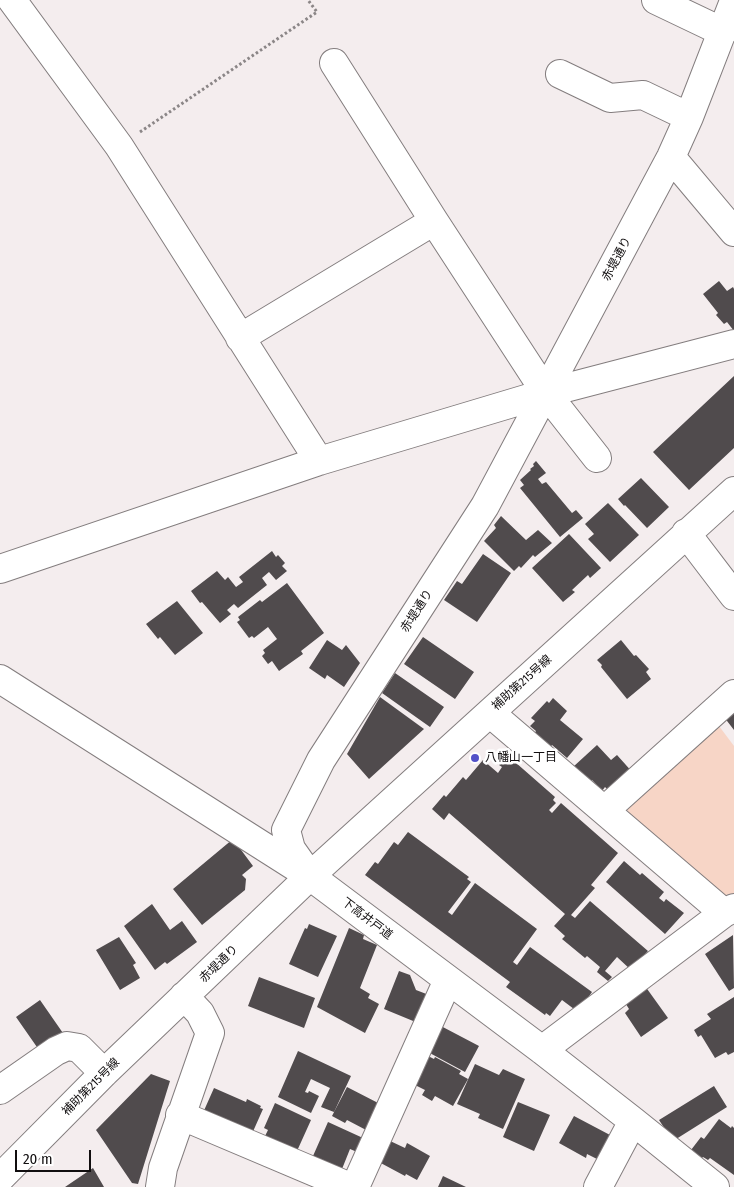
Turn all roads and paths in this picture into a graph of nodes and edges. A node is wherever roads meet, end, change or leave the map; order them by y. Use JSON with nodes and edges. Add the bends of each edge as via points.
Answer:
{"nodes":[{"id":1,"x":12,"y":0,"type":"edge"},
{"id":2,"x":308,"y":0,"type":"edge"},
{"id":3,"x":656,"y":0,"type":"edge"},
{"id":4,"x":734,"y":1,"type":"edge"},
{"id":5,"x":723,"y":32,"type":"junction"},
{"id":6,"x":334,"y":64,"type":"dead end"},
{"id":7,"x":560,"y":74,"type":"dead end"},
{"id":8,"x":689,"y":117,"type":"junction"},
{"id":9,"x":119,"y":146,"type":"junction"},
{"id":10,"x":672,"y":156,"type":"junction"},
{"id":11,"x":434,"y":221,"type":"junction"},
{"id":12,"x":734,"y":232,"type":"edge"},
{"id":13,"x":240,"y":338,"type":"junction"},
{"id":14,"x":734,"y":344,"type":"edge"},
{"id":15,"x":546,"y":393,"type":"junction"},
{"id":16,"x":597,"y":458,"type":"dead end"},
{"id":17,"x":319,"y":461,"type":"junction"},
{"id":18,"x":734,"y":491,"type":"edge"},
{"id":19,"x":686,"y":533,"type":"junction"},
{"id":20,"x":0,"y":570,"type":"edge"},
{"id":21,"x":734,"y":596,"type":"edge"},
{"id":22,"x":0,"y":679,"type":"edge"},
{"id":23,"x":734,"y":694,"type":"edge"},
{"id":24,"x":490,"y":713,"type":"junction"},
{"id":25,"x":605,"y":810,"type":"junction"},
{"id":26,"x":310,"y":876,"type":"junction"},
{"id":27,"x":729,"y":910,"type":"edge"},
{"id":28,"x":448,"y":980,"type":"junction"},
{"id":29,"x":184,"y":996,"type":"junction"},
{"id":30,"x":542,"y":1050,"type":"junction"},
{"id":31,"x":104,"y":1073,"type":"junction"},
{"id":32,"x":0,"y":1090,"type":"edge"},
{"id":33,"x":180,"y":1115,"type":"junction"},
{"id":34,"x":634,"y":1121,"type":"junction"},
{"id":35,"x":0,"y":1178,"type":"edge"},
{"id":36,"x":160,"y":1187,"type":"edge"},
{"id":37,"x":350,"y":1187,"type":"edge"},
{"id":38,"x":355,"y":1187,"type":"edge"},
{"id":39,"x":598,"y":1187,"type":"edge"},
{"id":40,"x":715,"y":1187,"type":"edge"}],
"edges":[{"from":1,"to":9,"type":"street"},
{"from":2,"to":9,"type":"path","via":[[317,12]]},
{"from":3,"to":5,"type":"street"},
{"from":4,"to":5,"type":"street","name":"赤堤通り"},
{"from":5,"to":8,"type":"street","name":"赤堤通り"},
{"from":6,"to":11,"type":"street"},
{"from":7,"to":8,"type":"street","via":[[610,98],[643,95]]},
{"from":8,"to":10,"type":"street","name":"赤堤通り"},
{"from":9,"to":13,"type":"street"},
{"from":10,"to":12,"type":"street"},
{"from":10,"to":15,"type":"street","name":"赤堤通り"},
{"from":11,"to":13,"type":"street"},
{"from":11,"to":15,"type":"street"},
{"from":13,"to":17,"type":"street"},
{"from":14,"to":15,"type":"street"},
{"from":15,"to":16,"type":"street"},
{"from":15,"to":17,"type":"street"},
{"from":15,"to":26,"type":"street","name":"赤堤通り","via":[[485,506],[321,760],[286,830],[290,848]]},
{"from":17,"to":20,"type":"street"},
{"from":18,"to":19,"type":"street","name":"補助第215号線"},
{"from":19,"to":21,"type":"street"},
{"from":19,"to":24,"type":"street","name":"補助第215号線"},
{"from":22,"to":26,"type":"street","name":"下高井戸道"},
{"from":23,"to":25,"type":"street"},
{"from":24,"to":25,"type":"street"},
{"from":24,"to":26,"type":"street","name":"補助第215号線"},
{"from":25,"to":27,"type":"street"},
{"from":26,"to":28,"type":"street","name":"下高井戸道"},
{"from":26,"to":29,"type":"street","name":"赤堤通り"},
{"from":27,"to":30,"type":"street"},
{"from":28,"to":30,"type":"street","name":"下高井戸道"},
{"from":28,"to":38,"type":"street"},
{"from":29,"to":31,"type":"street","name":"補助第215号線"},
{"from":29,"to":33,"type":"street","via":[[200,1013],[210,1033]]},
{"from":30,"to":34,"type":"street","name":"下高井戸道"},
{"from":31,"to":32,"type":"street","via":[[79,1048],[67,1046]]},
{"from":31,"to":35,"type":"street","name":"補助第215号線"},
{"from":33,"to":36,"type":"street","via":[[162,1168]]},
{"from":33,"to":37,"type":"street"},
{"from":34,"to":39,"type":"street"},
{"from":34,"to":40,"type":"street","name":"下高井戸道"}]}
